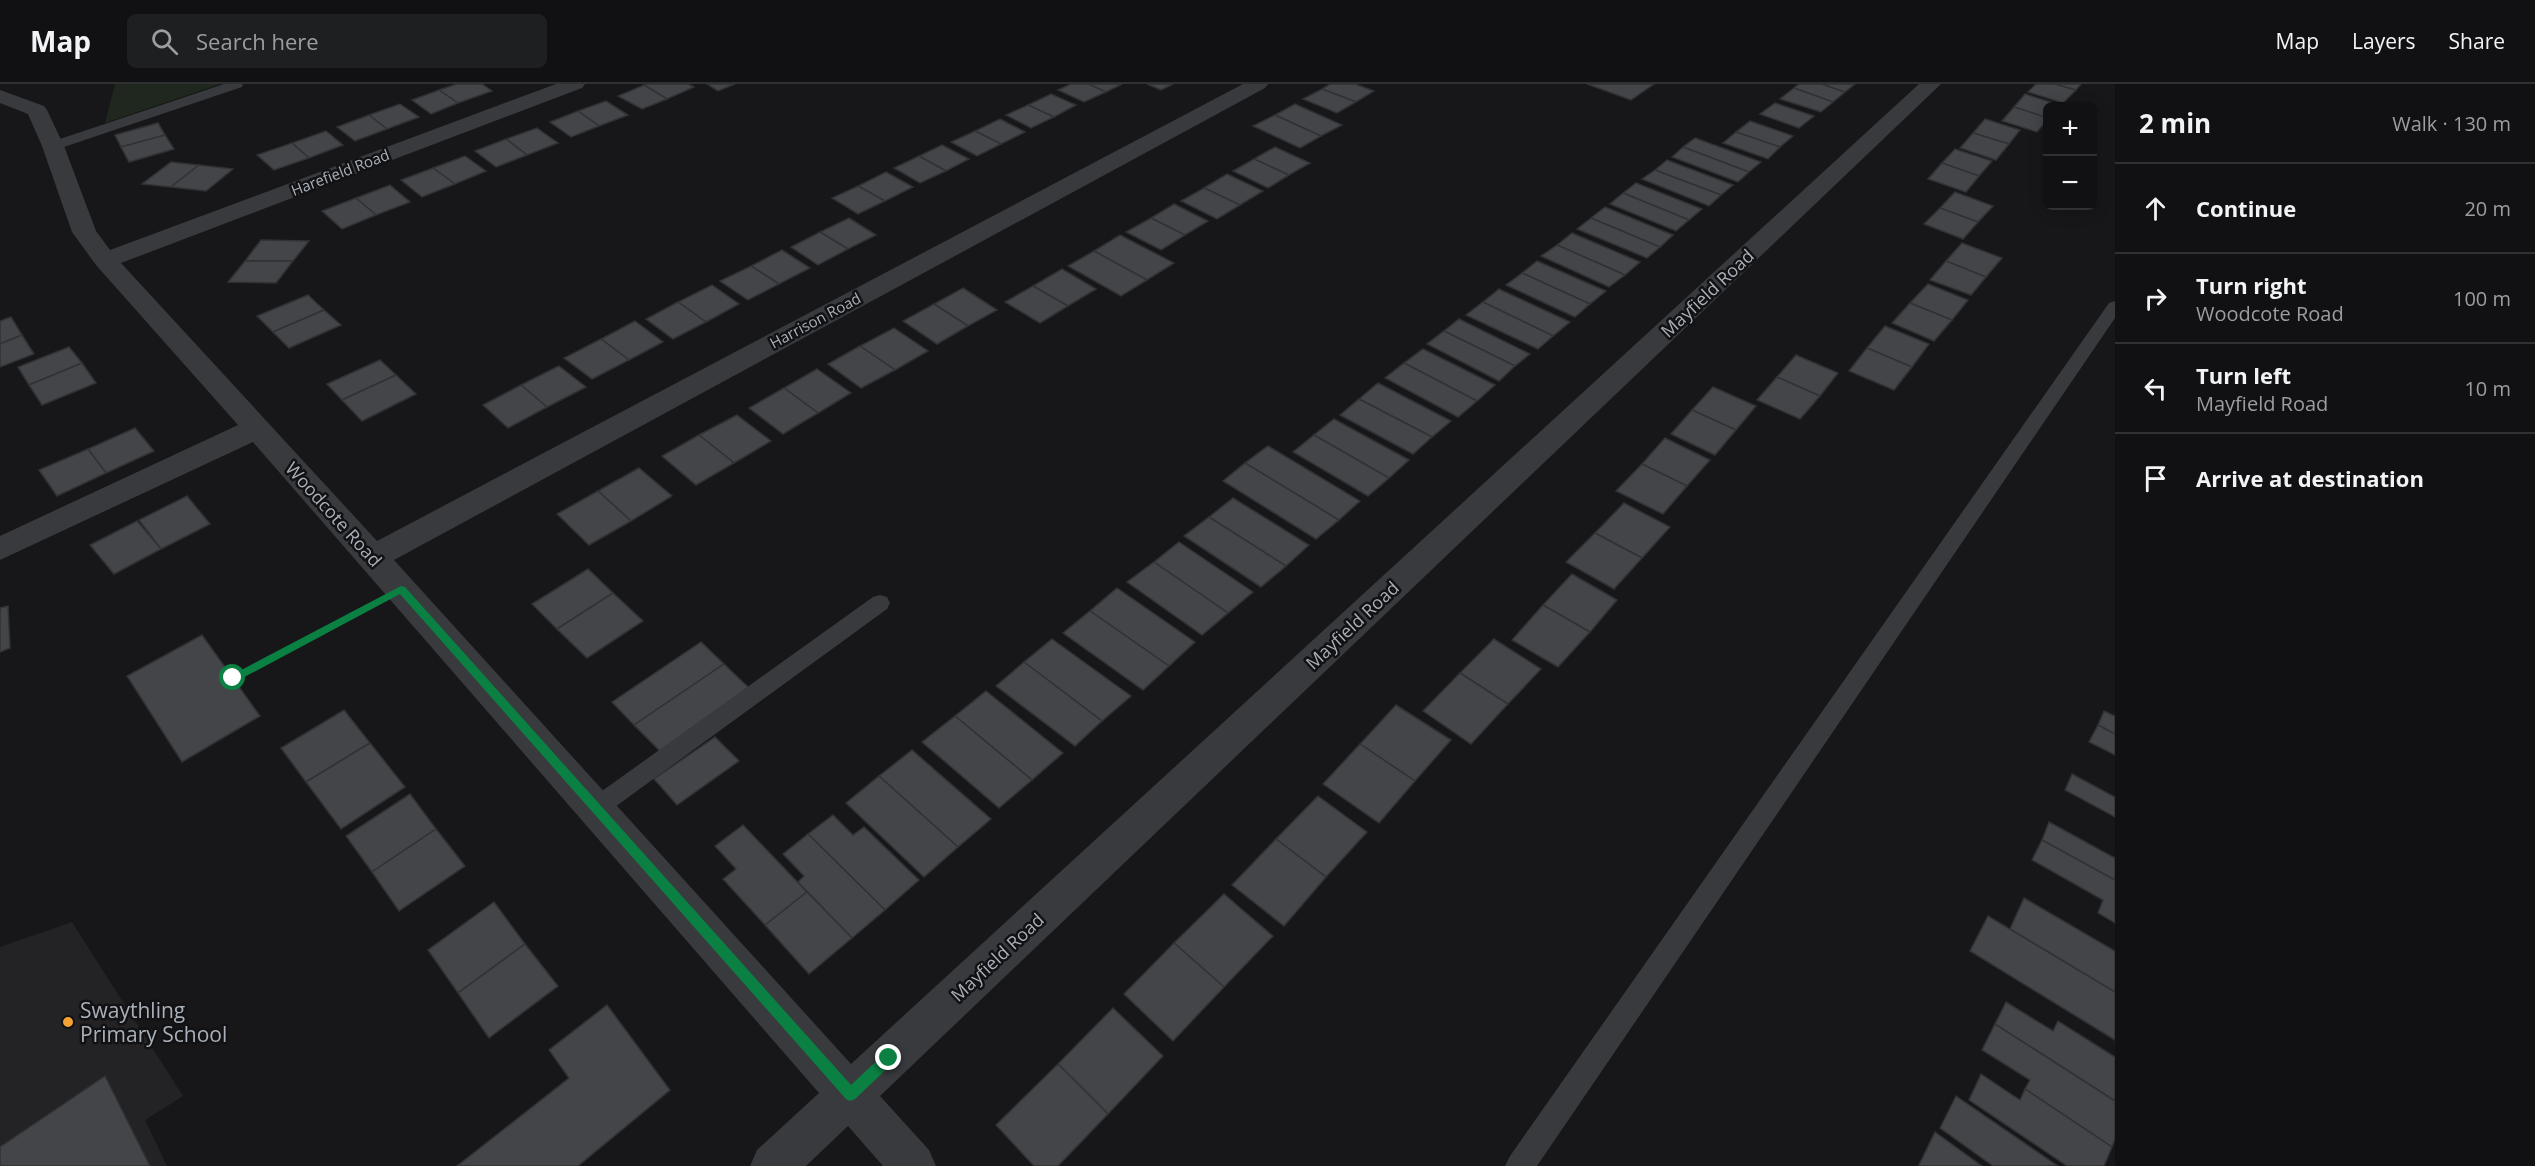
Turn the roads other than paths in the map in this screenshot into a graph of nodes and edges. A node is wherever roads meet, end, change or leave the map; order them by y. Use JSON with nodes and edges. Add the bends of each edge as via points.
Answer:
{"nodes":[{"id":1,"x":237,"y":84,"type":"edge"},
{"id":2,"x":575,"y":84,"type":"edge"},
{"id":3,"x":1258,"y":84,"type":"edge"},
{"id":4,"x":1931,"y":84,"type":"edge"},
{"id":5,"x":0,"y":96,"type":"edge"},
{"id":6,"x":53,"y":146,"type":"junction"},
{"id":7,"x":105,"y":260,"type":"junction"},
{"id":8,"x":2115,"y":306,"type":"edge"},
{"id":9,"x":256,"y":428,"type":"junction"},
{"id":10,"x":0,"y":549,"type":"edge"},
{"id":11,"x":373,"y":556,"type":"junction"},
{"id":12,"x":880,"y":603,"type":"dead end"},
{"id":13,"x":596,"y":808,"type":"junction"},
{"id":14,"x":850,"y":1094,"type":"junction"},
{"id":15,"x":773,"y":1166,"type":"edge"},
{"id":16,"x":913,"y":1166,"type":"edge"},
{"id":17,"x":1520,"y":1166,"type":"edge"}],
"edges":[{"from":1,"to":6,"type":"lane"},
{"from":2,"to":7,"type":"street","name":"Harefield Road"},
{"from":3,"to":11,"type":"street","name":"Harrison Road"},
{"from":4,"to":14,"type":"street","name":"Mayfield Road"},
{"from":5,"to":6,"type":"street","name":"Woodcote Road","via":[[37,110]]},
{"from":6,"to":7,"type":"street","name":"Woodcote Road","via":[[84,232]]},
{"from":7,"to":9,"type":"street","name":"Woodcote Road"},
{"from":8,"to":17,"type":"lane"},
{"from":9,"to":10,"type":"street"},
{"from":9,"to":11,"type":"street","name":"Woodcote Road"},
{"from":11,"to":13,"type":"street","name":"Woodcote Road"},
{"from":12,"to":13,"type":"lane"},
{"from":13,"to":14,"type":"street","name":"Woodcote Road"},
{"from":14,"to":15,"type":"street","name":"Mayfield Road"},
{"from":14,"to":16,"type":"street","name":"Woodcote Road"}]}
